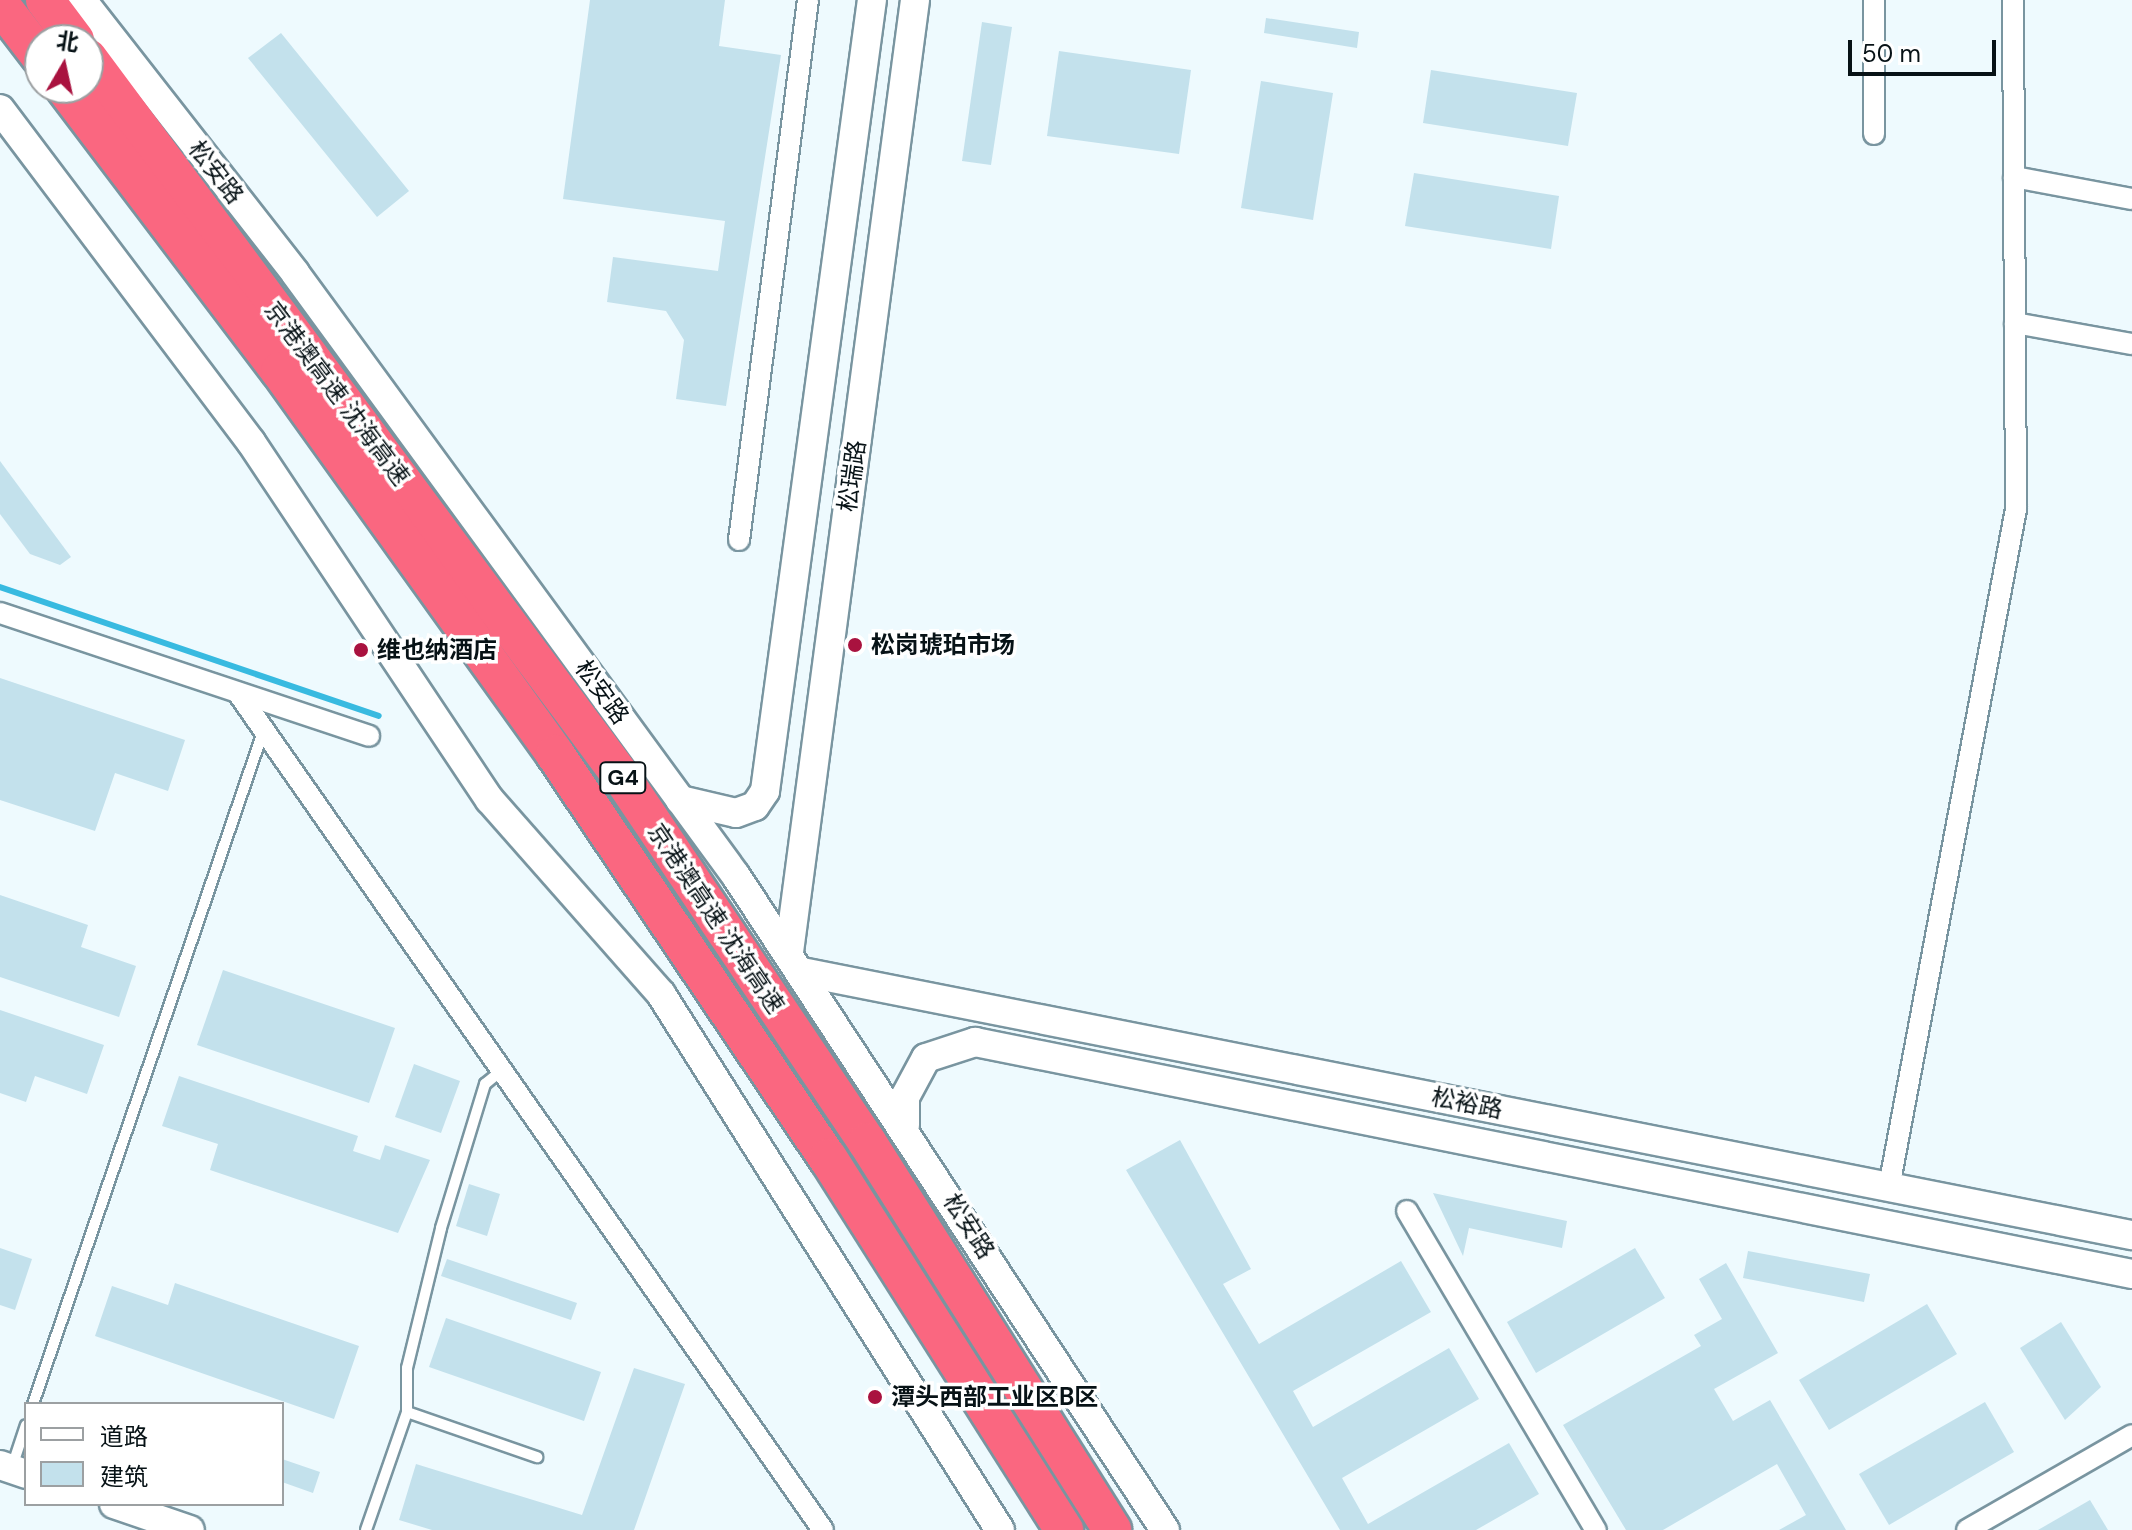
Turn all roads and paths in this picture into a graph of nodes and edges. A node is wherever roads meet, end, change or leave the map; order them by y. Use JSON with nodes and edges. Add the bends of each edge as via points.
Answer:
{"nodes":[{"id":1,"x":45,"y":0,"type":"edge"},
{"id":2,"x":82,"y":0,"type":"edge"},
{"id":3,"x":808,"y":0,"type":"edge"},
{"id":4,"x":872,"y":0,"type":"edge"},
{"id":5,"x":915,"y":0,"type":"edge"},
{"id":6,"x":1874,"y":0,"type":"edge"},
{"id":7,"x":2013,"y":0,"type":"edge"},
{"id":8,"x":0,"y":4,"type":"edge"},
{"id":9,"x":63,"y":24,"type":"edge"},
{"id":10,"x":24,"y":35,"type":"edge"},
{"id":11,"x":104,"y":80,"type":"edge"},
{"id":12,"x":77,"y":104,"type":"edge"},
{"id":13,"x":0,"y":109,"type":"edge"},
{"id":14,"x":1874,"y":134,"type":"dead end"},
{"id":15,"x":2014,"y":177,"type":"junction"},
{"id":16,"x":2132,"y":199,"type":"edge"},
{"id":17,"x":2015,"y":323,"type":"junction"},
{"id":18,"x":2132,"y":344,"type":"edge"},
{"id":19,"x":739,"y":540,"type":"dead end"},
{"id":20,"x":0,"y":613,"type":"edge"},
{"id":21,"x":238,"y":693,"type":"junction"},
{"id":22,"x":264,"y":729,"type":"junction"},
{"id":23,"x":369,"y":736,"type":"dead end"},
{"id":24,"x":680,"y":800,"type":"junction"},
{"id":25,"x":795,"y":962,"type":"junction"},
{"id":26,"x":502,"y":1070,"type":"junction"},
{"id":27,"x":905,"y":1125,"type":"junction"},
{"id":28,"x":1889,"y":1187,"type":"junction"},
{"id":29,"x":1407,"y":1211,"type":"dead end"},
{"id":30,"x":2132,"y":1235,"type":"edge"},
{"id":31,"x":2132,"y":1274,"type":"edge"},
{"id":32,"x":34,"y":1402,"type":"edge"},
{"id":33,"x":407,"y":1412,"type":"junction"},
{"id":34,"x":24,"y":1431,"type":"edge"},
{"id":35,"x":2132,"y":1435,"type":"edge"},
{"id":36,"x":537,"y":1457,"type":"dead end"},
{"id":37,"x":12,"y":1469,"type":"edge"},
{"id":38,"x":120,"y":1506,"type":"edge"},
{"id":39,"x":190,"y":1530,"type":"edge"},
{"id":40,"x":366,"y":1530,"type":"edge"},
{"id":41,"x":823,"y":1530,"type":"edge"},
{"id":42,"x":1000,"y":1530,"type":"edge"},
{"id":43,"x":1064,"y":1530,"type":"edge"},
{"id":44,"x":1112,"y":1530,"type":"edge"},
{"id":45,"x":1165,"y":1530,"type":"edge"},
{"id":46,"x":1596,"y":1530,"type":"edge"},
{"id":47,"x":1967,"y":1530,"type":"edge"}],
"edges":[{"from":1,"to":9,"type":"highway"},
{"from":2,"to":24,"type":"street","name":"松安路","via":[[295,273]]},
{"from":3,"to":19,"type":"street"},
{"from":4,"to":24,"type":"street","name":"松瑞路","via":[[765,791],[755,806],[736,813]]},
{"from":5,"to":25,"type":"street","name":"松瑞路"},
{"from":6,"to":14,"type":"street"},
{"from":7,"to":15,"type":"street"},
{"from":8,"to":10,"type":"highway"},
{"from":11,"to":44,"type":"highway","name":"京港澳高速 沈海高速","number":"G4","via":[[623,779],[867,1142]]},
{"from":12,"to":43,"type":"highway","name":"京港澳高速 沈海高速","number":"G4","via":[[280,371],[555,754],[828,1158]]},
{"from":13,"to":42,"type":"street","via":[[251,442],[490,800],[661,994]]},
{"from":15,"to":16,"type":"street"},
{"from":15,"to":17,"type":"street"},
{"from":17,"to":18,"type":"street"},
{"from":17,"to":28,"type":"street","via":[[2016,509]]},
{"from":20,"to":21,"type":"street"},
{"from":21,"to":22,"type":"street"},
{"from":21,"to":23,"type":"street"},
{"from":22,"to":26,"type":"street"},
{"from":22,"to":32,"type":"lane"},
{"from":24,"to":25,"type":"street","name":"松安路"},
{"from":25,"to":27,"type":"street","name":"松安路"},
{"from":25,"to":28,"type":"street","name":"松裕路"},
{"from":26,"to":33,"type":"lane","via":[[485,1084],[441,1228],[407,1368]]},
{"from":26,"to":41,"type":"street"},
{"from":27,"to":31,"type":"street","name":"松裕路","via":[[905,1097],[926,1058],[975,1042]]},
{"from":27,"to":45,"type":"street","name":"松安路"},
{"from":28,"to":30,"type":"street","name":"松裕路"},
{"from":29,"to":46,"type":"street"},
{"from":33,"to":36,"type":"lane"},
{"from":33,"to":40,"type":"lane"},
{"from":34,"to":37,"type":"lane"},
{"from":35,"to":47,"type":"street"},
{"from":38,"to":39,"type":"street"}]}
